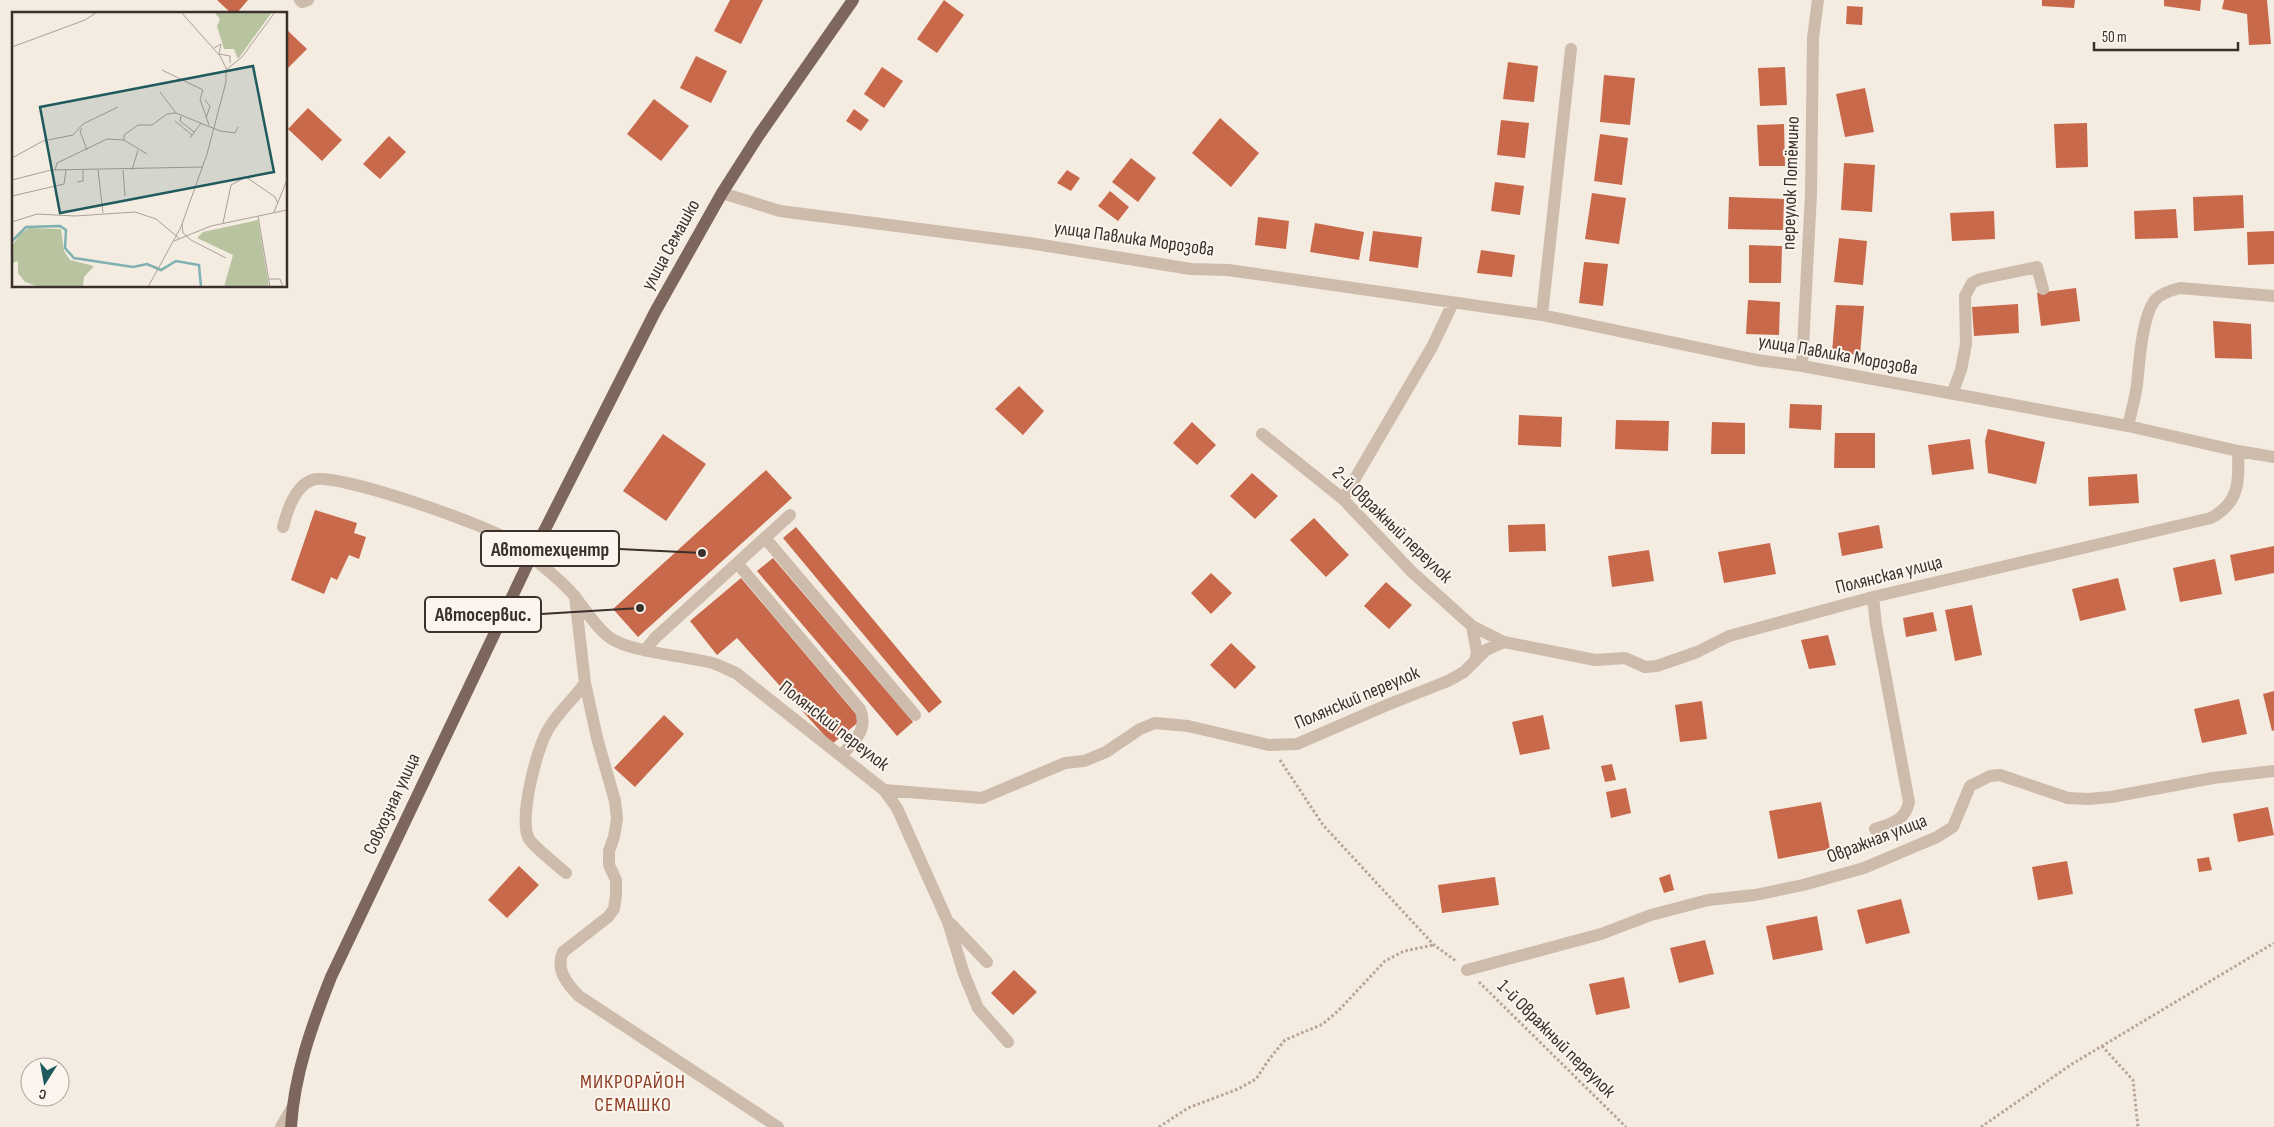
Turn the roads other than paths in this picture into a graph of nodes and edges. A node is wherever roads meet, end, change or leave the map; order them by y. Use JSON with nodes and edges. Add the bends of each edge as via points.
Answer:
{"nodes":[{"id":1,"x":853,"y":0,"type":"edge"},
{"id":2,"x":1818,"y":0,"type":"edge"},
{"id":3,"x":1571,"y":49,"type":"dead end"},
{"id":4,"x":722,"y":193,"type":"junction"},
{"id":5,"x":2043,"y":289,"type":"dead end"},
{"id":6,"x":2274,"y":296,"type":"edge"},
{"id":7,"x":1453,"y":303,"type":"junction"},
{"id":8,"x":1542,"y":315,"type":"junction"},
{"id":9,"x":1802,"y":366,"type":"junction"},
{"id":10,"x":1952,"y":394,"type":"junction"},
{"id":11,"x":2128,"y":426,"type":"junction"},
{"id":12,"x":1262,"y":434,"type":"dead end"},
{"id":13,"x":2238,"y":452,"type":"junction"},
{"id":14,"x":2274,"y":457,"type":"edge"},
{"id":15,"x":1343,"y":499,"type":"junction"},
{"id":16,"x":790,"y":515,"type":"dead end"},
{"id":17,"x":548,"y":524,"type":"joint"},
{"id":18,"x":283,"y":527,"type":"dead end"},
{"id":19,"x":765,"y":538,"type":"junction"},
{"id":20,"x":531,"y":557,"type":"junction"},
{"id":21,"x":737,"y":563,"type":"junction"},
{"id":22,"x":575,"y":596,"type":"junction"},
{"id":23,"x":1873,"y":597,"type":"junction"},
{"id":24,"x":1472,"y":626,"type":"junction"},
{"id":25,"x":1504,"y":642,"type":"junction"},
{"id":26,"x":646,"y":649,"type":"junction"},
{"id":27,"x":1474,"y":661,"type":"junction"},
{"id":28,"x":585,"y":683,"type":"junction"},
{"id":29,"x":915,"y":715,"type":"dead end"},
{"id":30,"x":841,"y":756,"type":"junction"},
{"id":31,"x":2274,"y":771,"type":"edge"},
{"id":32,"x":884,"y":790,"type":"junction"},
{"id":33,"x":1875,"y":829,"type":"dead end"},
{"id":34,"x":566,"y":873,"type":"dead end"},
{"id":35,"x":948,"y":922,"type":"junction"},
{"id":36,"x":987,"y":962,"type":"dead end"},
{"id":37,"x":1468,"y":970,"type":"road end"},
{"id":38,"x":1008,"y":1042,"type":"dead end"},
{"id":39,"x":292,"y":1108,"type":"junction"},
{"id":40,"x":281,"y":1127,"type":"edge"},
{"id":41,"x":291,"y":1127,"type":"edge"},
{"id":42,"x":778,"y":1127,"type":"edge"}],
"edges":[{"from":1,"to":4,"type":"main road","name":"улица Семашко"},
{"from":2,"to":9,"type":"street","name":"переулок Потёмино","via":[[1813,38],[1811,194]]},
{"from":3,"to":8,"type":"street"},
{"from":4,"to":7,"type":"street","name":"улица Павлика Морозова","via":[[780,211]]},
{"from":4,"to":17,"type":"main road","name":"улица Семашко","via":[[655,312]]},
{"from":5,"to":10,"type":"street","via":[[2037,267],[1972,284],[1965,296],[1966,344]]},
{"from":6,"to":11,"type":"street","via":[[2180,288],[2155,299],[2140,346],[2137,387]]},
{"from":7,"to":8,"type":"street","name":"улица Павлика Морозова"},
{"from":7,"to":15,"type":"street","via":[[1442,329]]},
{"from":8,"to":9,"type":"street","name":"улица Павлика Морозова","via":[[1757,360]]},
{"from":9,"to":10,"type":"street","name":"улица Павлика Морозова"},
{"from":10,"to":11,"type":"street","name":"улица Павлика Морозова"},
{"from":11,"to":13,"type":"street","name":"улица Павлика Морозова"},
{"from":12,"to":15,"type":"street","name":"2-й Овражный переулок"},
{"from":13,"to":14,"type":"street"},
{"from":13,"to":23,"type":"street","name":"Полянская улица","via":[[2237,490],[2222,512],[2211,518]]},
{"from":15,"to":24,"type":"street","name":"2-й Овражный переулок","via":[[1412,572]]},
{"from":16,"to":19,"type":"street"},
{"from":17,"to":20,"type":"main road","name":"Совхозная улица"},
{"from":18,"to":20,"type":"street","name":"Полянский переулок","via":[[300,488],[310,480],[321,478],[369,488],[475,525],[510,540]]},
{"from":19,"to":21,"type":"street"},
{"from":19,"to":29,"type":"street"},
{"from":20,"to":22,"type":"street","name":"Полянский переулок"},
{"from":20,"to":39,"type":"main road","name":"Совхозная улица","via":[[332,977],[316,1014]]},
{"from":21,"to":26,"type":"street"},
{"from":21,"to":30,"type":"street","via":[[860,709],[863,717],[861,733]]},
{"from":22,"to":26,"type":"street","name":"Полянский переулок","via":[[609,637],[627,647]]},
{"from":22,"to":28,"type":"street"},
{"from":23,"to":25,"type":"street","name":"Полянская улица","via":[[1729,636],[1657,666],[1646,667],[1625,658],[1595,660]]},
{"from":23,"to":33,"type":"street","via":[[1909,802],[1899,821]]},
{"from":24,"to":25,"type":"street","name":"Полянская улица"},
{"from":24,"to":27,"type":"street","via":[[1476,642]]},
{"from":25,"to":27,"type":"street","name":"Полянский переулок","via":[[1486,650]]},
{"from":26,"to":30,"type":"street","name":"Полянский переулок","via":[[713,663],[736,673]]},
{"from":27,"to":32,"type":"street","name":"Полянский переулок","via":[[1464,672],[1448,681],[1297,744],[1270,745],[1188,726],[1155,723],[1106,752],[1084,761],[1065,763],[982,798]]},
{"from":28,"to":34,"type":"street","via":[[548,730],[540,746],[527,798],[529,839]]},
{"from":28,"to":42,"type":"street","via":[[615,801],[617,819],[609,865],[616,880],[616,895],[614,909],[608,917],[563,952],[559,960],[562,973],[579,996]]},
{"from":30,"to":32,"type":"street","name":"Полянский переулок"},
{"from":31,"to":37,"type":"street","name":"Овражная улица","via":[[2088,800],[2068,798],[2007,777],[1990,776],[1970,786],[1953,827],[1864,868],[1794,887],[1708,900],[1651,915],[1592,937]]},
{"from":32,"to":35,"type":"street","via":[[897,808]]},
{"from":35,"to":36,"type":"street"},
{"from":35,"to":38,"type":"street","via":[[978,1008]]},
{"from":39,"to":40,"type":"street"},
{"from":39,"to":41,"type":"main road","name":"Совхозная улица"}]}
